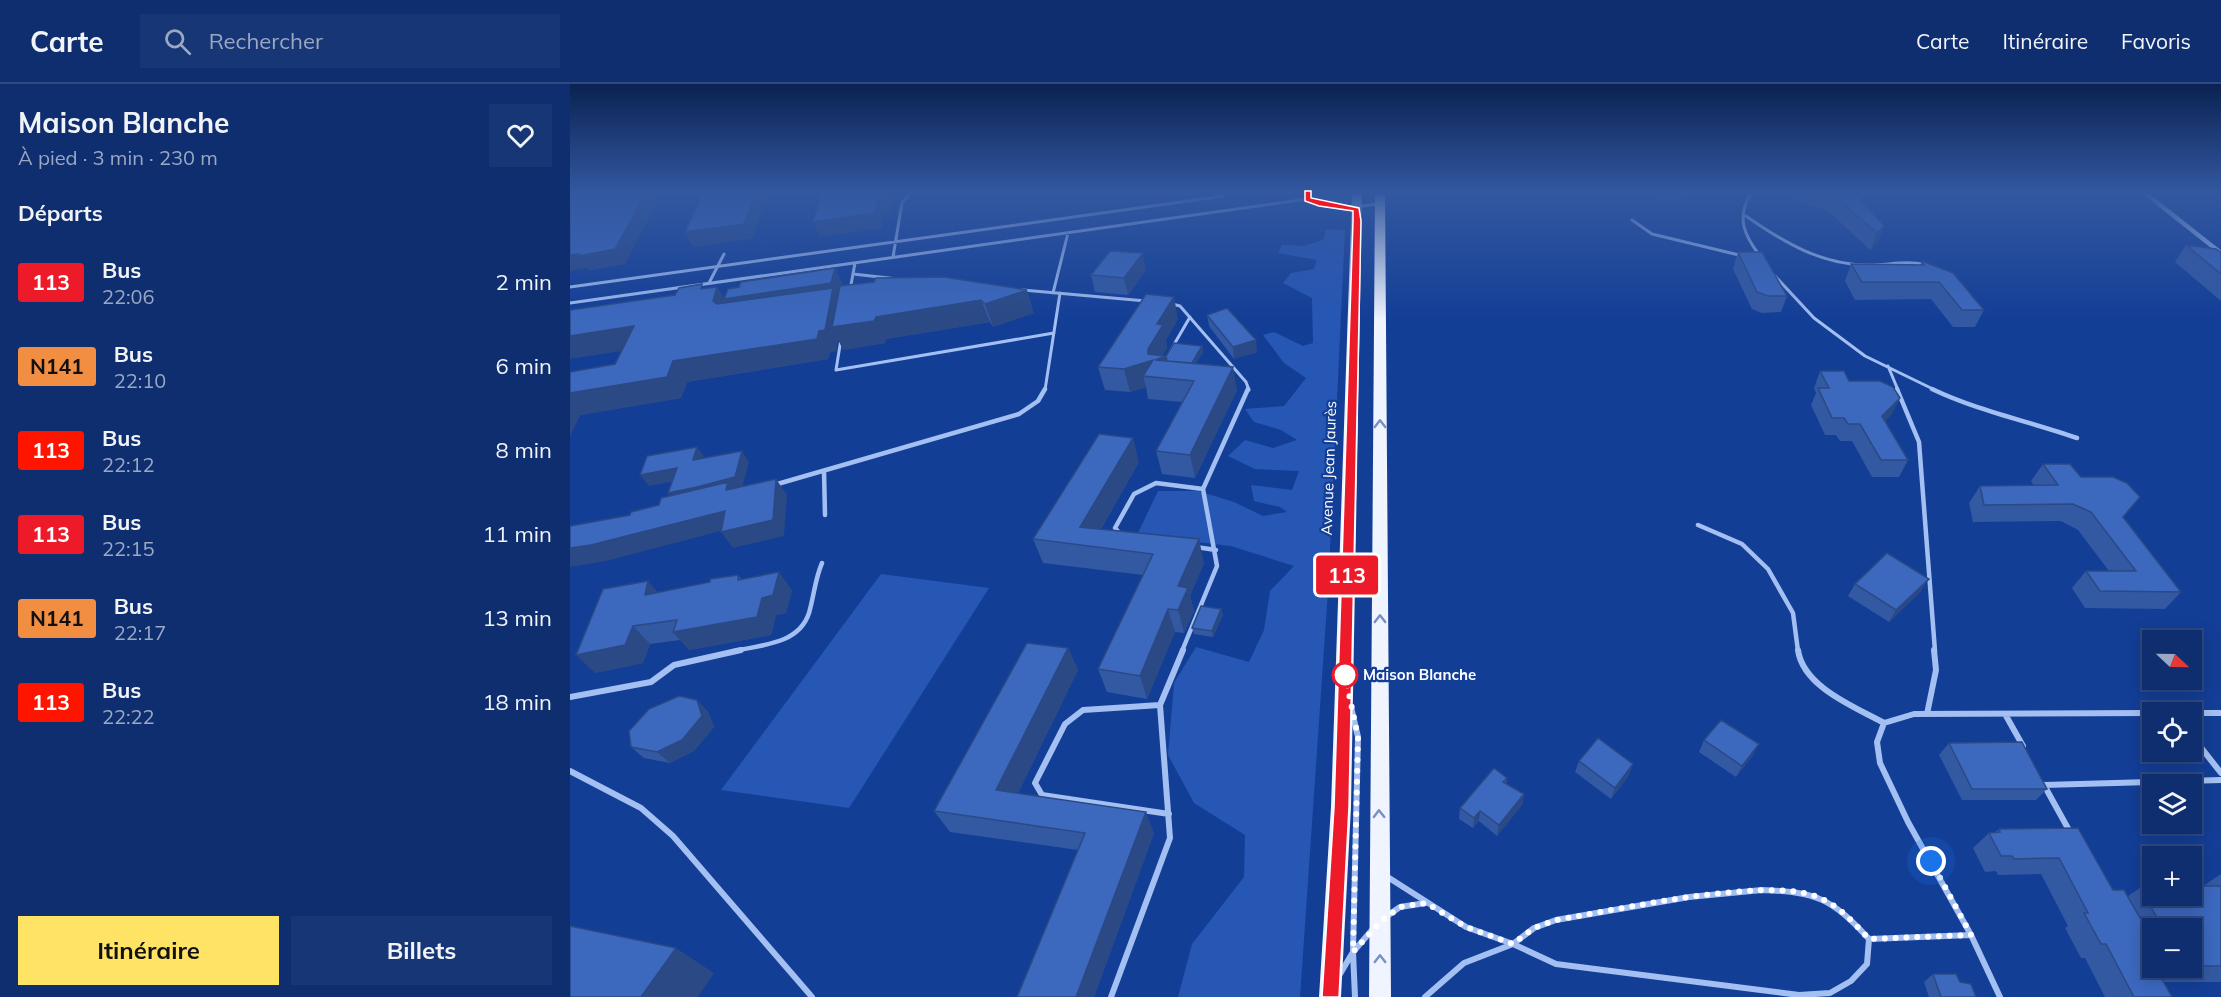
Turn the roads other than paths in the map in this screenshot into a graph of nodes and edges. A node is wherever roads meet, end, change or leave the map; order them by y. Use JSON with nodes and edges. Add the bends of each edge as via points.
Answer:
{"nodes":[{"id":1,"x":897,"y":236,"type":"edge"},
{"id":2,"x":942,"y":236,"type":"edge"},
{"id":3,"x":1049,"y":236,"type":"edge"},
{"id":4,"x":1067,"y":236,"type":"edge"},
{"id":5,"x":1355,"y":236,"type":"edge"},
{"id":6,"x":1380,"y":236,"type":"edge"},
{"id":7,"x":1659,"y":236,"type":"edge"},
{"id":8,"x":1745,"y":236,"type":"edge"},
{"id":9,"x":1776,"y":236,"type":"edge"},
{"id":10,"x":2199,"y":236,"type":"edge"},
{"id":11,"x":896,"y":242,"type":"junction"},
{"id":12,"x":2221,"y":253,"type":"edge"},
{"id":13,"x":724,"y":254,"type":"dead end"},
{"id":14,"x":893,"y":257,"type":"junction"},
{"id":15,"x":855,"y":263,"type":"junction"},
{"id":16,"x":717,"y":266,"type":"junction"},
{"id":17,"x":1929,"y":266,"type":"edge"},
{"id":18,"x":1768,"y":267,"type":"edge"},
{"id":19,"x":853,"y":274,"type":"junction"},
{"id":20,"x":743,"y":278,"type":"junction"},
{"id":21,"x":900,"y":279,"type":"edge"},
{"id":22,"x":709,"y":283,"type":"junction"},
{"id":23,"x":570,"y":286,"type":"edge"},
{"id":24,"x":740,"y":287,"type":"edge"},
{"id":25,"x":1017,"y":290,"type":"edge"},
{"id":26,"x":1053,"y":293,"type":"junction"},
{"id":27,"x":1060,"y":293,"type":"junction"},
{"id":28,"x":849,"y":294,"type":"edge"},
{"id":29,"x":1155,"y":302,"type":"edge"},
{"id":30,"x":570,"y":303,"type":"edge"},
{"id":31,"x":1163,"y":303,"type":"edge"},
{"id":32,"x":1190,"y":317,"type":"junction"},
{"id":33,"x":1054,"y":333,"type":"junction"},
{"id":34,"x":841,"y":338,"type":"edge"},
{"id":35,"x":1167,"y":355,"type":"edge"},
{"id":36,"x":1888,"y":366,"type":"junction"},
{"id":37,"x":1234,"y":381,"type":"edge"},
{"id":38,"x":1246,"y":382,"type":"junction"},
{"id":39,"x":2077,"y":438,"type":"dead end"},
{"id":40,"x":824,"y":471,"type":"junction"},
{"id":41,"x":771,"y":486,"type":"edge"},
{"id":42,"x":1203,"y":489,"type":"junction"},
{"id":43,"x":825,"y":515,"type":"dead end"},
{"id":44,"x":1698,"y":525,"type":"dead end"},
{"id":45,"x":1124,"y":538,"type":"edge"},
{"id":46,"x":1193,"y":547,"type":"edge"},
{"id":47,"x":1216,"y":550,"type":"junction"},
{"id":48,"x":822,"y":563,"type":"dead end"},
{"id":49,"x":1345,"y":678,"type":"junction"},
{"id":50,"x":570,"y":697,"type":"edge"},
{"id":51,"x":1160,"y":705,"type":"junction"},
{"id":52,"x":2142,"y":713,"type":"edge"},
{"id":53,"x":2202,"y":713,"type":"edge"},
{"id":54,"x":2221,"y":713,"type":"edge"},
{"id":55,"x":1927,"y":714,"type":"junction"},
{"id":56,"x":2006,"y":714,"type":"junction"},
{"id":57,"x":1884,"y":723,"type":"junction"},
{"id":58,"x":2202,"y":749,"type":"edge"},
{"id":59,"x":2029,"y":758,"type":"edge"},
{"id":60,"x":570,"y":771,"type":"edge"},
{"id":61,"x":2221,"y":773,"type":"edge"},
{"id":62,"x":2039,"y":776,"type":"edge"},
{"id":63,"x":2221,"y":780,"type":"edge"},
{"id":64,"x":2044,"y":785,"type":"junction"},
{"id":65,"x":1169,"y":813,"type":"junction"},
{"id":66,"x":2072,"y":836,"type":"edge"},
{"id":67,"x":1381,"y":873,"type":"junction"},
{"id":68,"x":1426,"y":903,"type":"junction"},
{"id":69,"x":1380,"y":922,"type":"junction"},
{"id":70,"x":1971,"y":935,"type":"junction"},
{"id":71,"x":1869,"y":939,"type":"junction"},
{"id":72,"x":1513,"y":944,"type":"junction"},
{"id":73,"x":1353,"y":952,"type":"junction"},
{"id":74,"x":1331,"y":993,"type":"edge"},
{"id":75,"x":812,"y":997,"type":"edge"},
{"id":76,"x":1111,"y":997,"type":"edge"},
{"id":77,"x":1355,"y":997,"type":"edge"},
{"id":78,"x":1380,"y":997,"type":"edge"},
{"id":79,"x":1425,"y":997,"type":"edge"},
{"id":80,"x":2000,"y":997,"type":"edge"}],
"edges":[{"from":1,"to":11,"type":"lane"},
{"from":2,"to":11,"type":"lane"},
{"from":3,"to":14,"type":"lane"},
{"from":4,"to":26,"type":"lane"},
{"from":5,"to":49,"type":"main road","name":"Avenue Jean Jaurès"},
{"from":67,"to":6,"type":"main road","one_way":true},
{"from":7,"to":8,"type":"lane","via":[[1763,260]]},
{"from":9,"to":17,"type":"lane","via":[[1803,253],[1837,262],[1869,265],[1899,261]]},
{"from":10,"to":12,"type":"street"},
{"from":11,"to":14,"type":"lane"},
{"from":11,"to":16,"type":"lane"},
{"from":13,"to":16,"type":"lane"},
{"from":14,"to":15,"type":"lane"},
{"from":15,"to":19,"type":"lane"},
{"from":15,"to":20,"type":"lane"},
{"from":16,"to":22,"type":"lane"},
{"from":16,"to":23,"type":"lane"},
{"from":18,"to":36,"type":"lane","via":[[1814,318],[1865,356]]},
{"from":19,"to":21,"type":"lane"},
{"from":19,"to":28,"type":"lane"},
{"from":20,"to":22,"type":"lane"},
{"from":20,"to":24,"type":"lane"},
{"from":22,"to":30,"type":"lane"},
{"from":25,"to":26,"type":"lane"},
{"from":26,"to":27,"type":"lane"},
{"from":27,"to":29,"type":"lane"},
{"from":27,"to":33,"type":"lane"},
{"from":31,"to":32,"type":"lane","via":[[1180,306]]},
{"from":32,"to":35,"type":"lane"},
{"from":32,"to":38,"type":"lane"},
{"from":33,"to":34,"type":"lane","via":[[836,370]]},
{"from":33,"to":40,"type":"lane","via":[[1045,389],[1032,407]]},
{"from":36,"to":39,"type":"lane","via":[[1968,406]]},
{"from":36,"to":55,"type":"lane","via":[[1919,442],[1936,670]]},
{"from":37,"to":38,"type":"lane"},
{"from":38,"to":42,"type":"lane","via":[[1250,391]]},
{"from":40,"to":41,"type":"lane"},
{"from":40,"to":43,"type":"lane"},
{"from":42,"to":45,"type":"lane","via":[[1156,483],[1134,494],[1115,528]]},
{"from":42,"to":47,"type":"lane"},
{"from":44,"to":57,"type":"lane","via":[[1742,544],[1768,569],[1792,613],[1799,657],[1816,682]]},
{"from":46,"to":47,"type":"lane"},
{"from":47,"to":51,"type":"lane","via":[[1217,567]]},
{"from":48,"to":50,"type":"lane","via":[[814,579],[809,619],[802,630],[788,639],[674,665],[651,682]]},
{"from":49,"to":73,"type":"lane","via":[[1358,737]]},
{"from":49,"to":74,"type":"main road","name":"Avenue Jean Jaurès"},
{"from":51,"to":65,"type":"lane"},
{"from":51,"to":65,"type":"lane","via":[[1083,710],[1065,724],[1035,783],[1042,795]]},
{"from":52,"to":56,"type":"lane"},
{"from":53,"to":54,"type":"lane"},
{"from":55,"to":56,"type":"lane"},
{"from":55,"to":57,"type":"lane"},
{"from":56,"to":59,"type":"lane"},
{"from":57,"to":70,"type":"lane","via":[[1877,742],[1880,762],[1908,822]]},
{"from":58,"to":61,"type":"lane"},
{"from":60,"to":75,"type":"lane","via":[[641,808],[673,836]]},
{"from":62,"to":64,"type":"lane"},
{"from":63,"to":64,"type":"lane"},
{"from":64,"to":66,"type":"lane"},
{"from":65,"to":76,"type":"lane","via":[[1170,838]]},
{"from":67,"to":68,"type":"lane"},
{"from":67,"to":69,"type":"main road"},
{"from":68,"to":69,"type":"lane","via":[[1400,907]]},
{"from":68,"to":72,"type":"lane","via":[[1466,927]]},
{"from":69,"to":73,"type":"lane"},
{"from":78,"to":69,"type":"main road","one_way":true},
{"from":70,"to":71,"type":"lane"},
{"from":70,"to":80,"type":"lane"},
{"from":71,"to":72,"type":"lane","via":[[1842,911],[1817,896],[1789,889],[1717,894],[1556,920],[1534,928]]},
{"from":71,"to":72,"type":"lane","via":[[1867,964],[1851,981],[1830,993],[1800,995],[1556,964]]},
{"from":72,"to":79,"type":"lane","via":[[1464,963]]},
{"from":73,"to":74,"type":"lane"},
{"from":73,"to":77,"type":"lane"}]}
